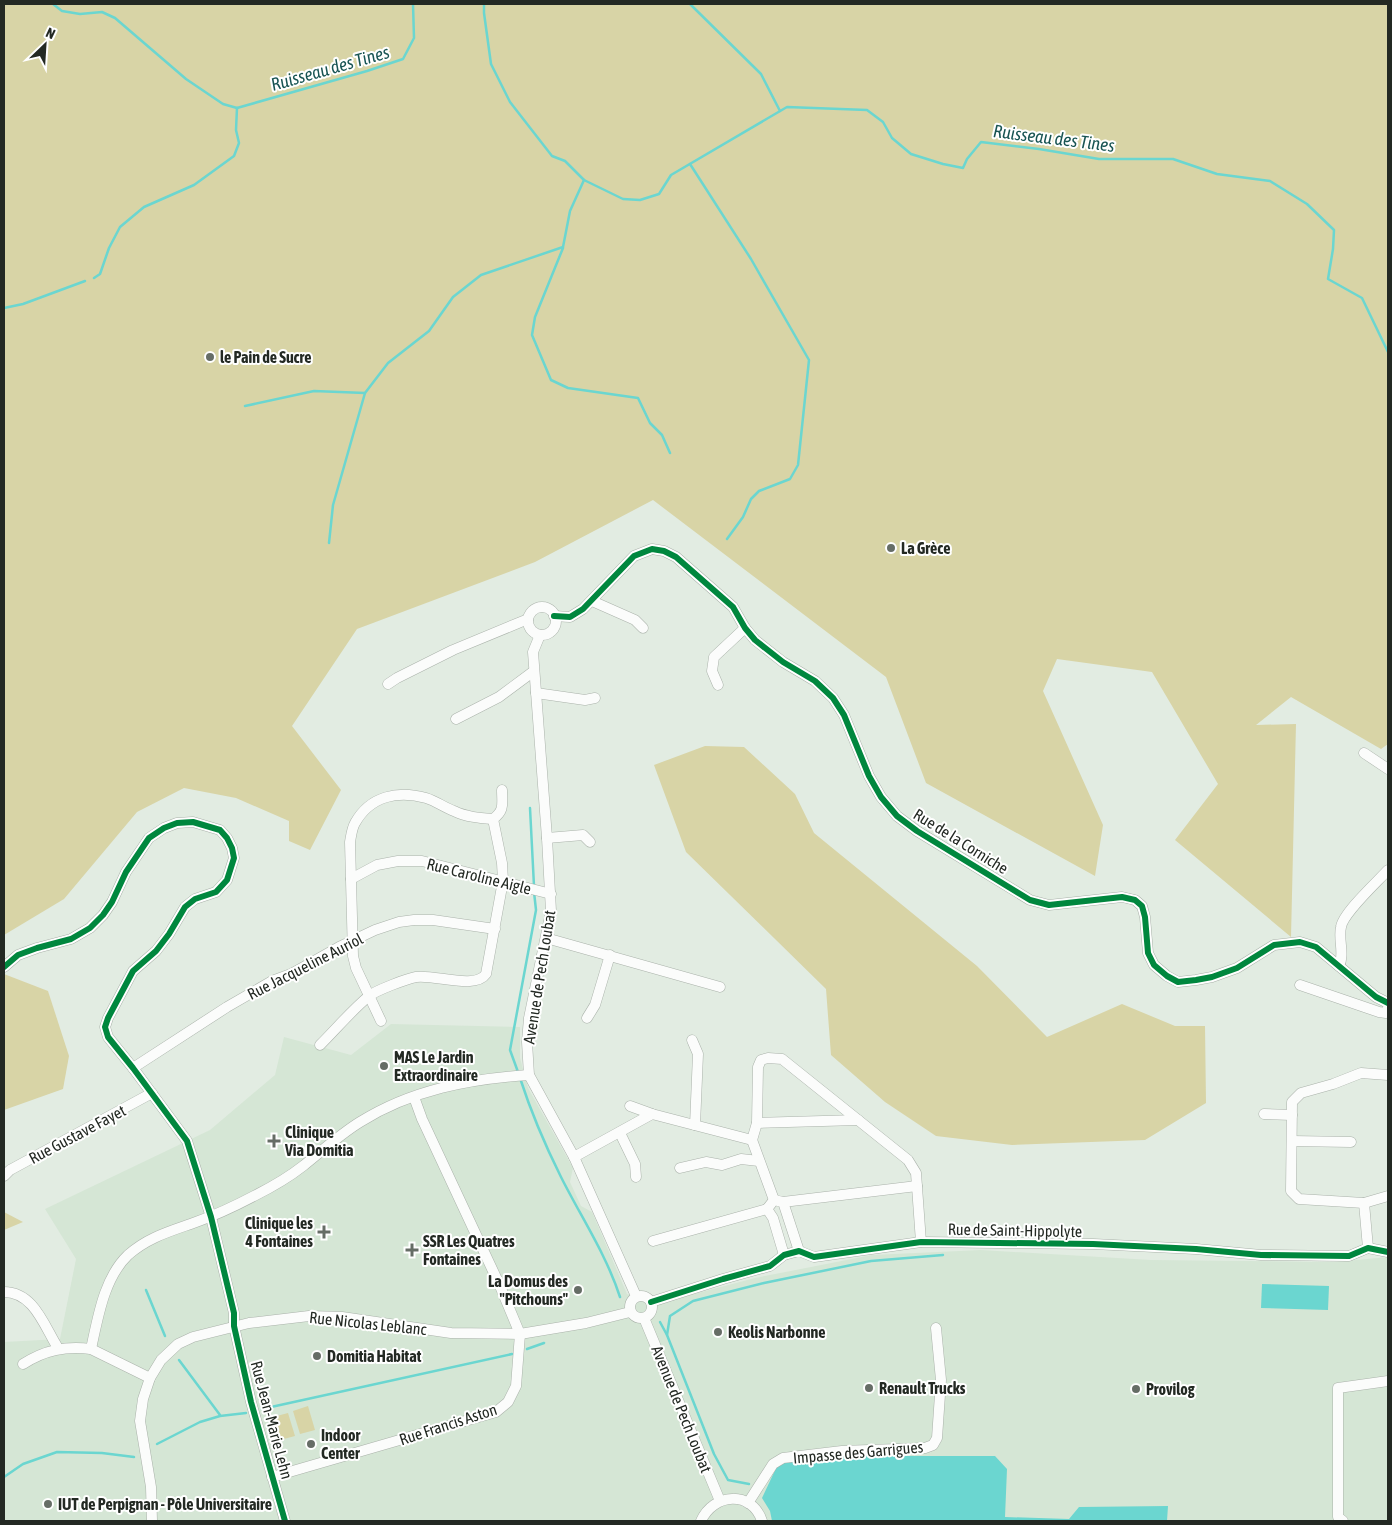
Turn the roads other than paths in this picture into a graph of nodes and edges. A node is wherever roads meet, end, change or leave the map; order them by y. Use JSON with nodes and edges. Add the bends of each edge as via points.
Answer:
{"nodes":[{"id":1,"x":592,"y":601,"type":"junction"},
{"id":2,"x":554,"y":616,"type":"junction"},
{"id":3,"x":528,"y":619,"type":"junction"},
{"id":4,"x":643,"y":628,"type":"dead end"},
{"id":5,"x":745,"y":628,"type":"junction"},
{"id":6,"x":540,"y":635,"type":"junction"},
{"id":7,"x":534,"y":672,"type":"junction"},
{"id":8,"x":388,"y":684,"type":"dead end"},
{"id":9,"x":718,"y":685,"type":"dead end"},
{"id":10,"x":536,"y":693,"type":"junction"},
{"id":11,"x":595,"y":698,"type":"dead end"},
{"id":12,"x":456,"y":719,"type":"dead end"},
{"id":13,"x":1364,"y":753,"type":"dead end"},
{"id":14,"x":1388,"y":769,"type":"edge"},
{"id":15,"x":502,"y":790,"type":"dead end"},
{"id":16,"x":493,"y":819,"type":"junction"},
{"id":17,"x":548,"y":838,"type":"junction"},
{"id":18,"x":590,"y":842,"type":"dead end"},
{"id":19,"x":1388,"y":870,"type":"edge"},
{"id":20,"x":351,"y":879,"type":"junction"},
{"id":21,"x":503,"y":881,"type":"junction"},
{"id":22,"x":546,"y":893,"type":"junction"},
{"id":23,"x":495,"y":929,"type":"junction"},
{"id":24,"x":546,"y":938,"type":"junction"},
{"id":25,"x":352,"y":940,"type":"junction"},
{"id":26,"x":610,"y":956,"type":"junction"},
{"id":27,"x":1339,"y":966,"type":"junction"},
{"id":28,"x":4,"y":967,"type":"edge"},
{"id":29,"x":1300,"y":985,"type":"dead end"},
{"id":30,"x":720,"y":987,"type":"dead end"},
{"id":31,"x":370,"y":995,"type":"junction"},
{"id":32,"x":1388,"y":1003,"type":"edge"},
{"id":33,"x":1388,"y":1008,"type":"edge"},
{"id":34,"x":586,"y":1018,"type":"dead end"},
{"id":35,"x":381,"y":1021,"type":"dead end"},
{"id":36,"x":692,"y":1040,"type":"dead end"},
{"id":37,"x":320,"y":1046,"type":"dead end"},
{"id":38,"x":133,"y":1068,"type":"junction"},
{"id":39,"x":1388,"y":1075,"type":"edge"},
{"id":40,"x":526,"y":1076,"type":"junction"},
{"id":41,"x":152,"y":1093,"type":"junction"},
{"id":42,"x":414,"y":1097,"type":"junction"},
{"id":43,"x":630,"y":1106,"type":"dead end"},
{"id":44,"x":652,"y":1114,"type":"junction"},
{"id":45,"x":1264,"y":1114,"type":"dead end"},
{"id":46,"x":1292,"y":1115,"type":"junction"},
{"id":47,"x":858,"y":1120,"type":"junction"},
{"id":48,"x":757,"y":1123,"type":"junction"},
{"id":49,"x":695,"y":1125,"type":"junction"},
{"id":50,"x":620,"y":1133,"type":"junction"},
{"id":51,"x":752,"y":1140,"type":"junction"},
{"id":52,"x":1292,"y":1141,"type":"junction"},
{"id":53,"x":1351,"y":1142,"type":"dead end"},
{"id":54,"x":574,"y":1157,"type":"junction"},
{"id":55,"x":759,"y":1161,"type":"junction"},
{"id":56,"x":680,"y":1168,"type":"dead end"},
{"id":57,"x":4,"y":1176,"type":"edge"},
{"id":58,"x":636,"y":1177,"type":"dead end"},
{"id":59,"x":917,"y":1186,"type":"junction"},
{"id":60,"x":1388,"y":1196,"type":"edge"},
{"id":61,"x":1364,"y":1202,"type":"junction"},
{"id":62,"x":775,"y":1204,"type":"junction"},
{"id":63,"x":211,"y":1216,"type":"junction"},
{"id":64,"x":653,"y":1241,"type":"dead end"},
{"id":65,"x":921,"y":1242,"type":"junction"},
{"id":66,"x":1368,"y":1248,"type":"junction"},
{"id":67,"x":799,"y":1251,"type":"junction"},
{"id":68,"x":1388,"y":1252,"type":"edge"},
{"id":69,"x":784,"y":1255,"type":"junction"},
{"id":70,"x":4,"y":1292,"type":"edge"},
{"id":71,"x":636,"y":1296,"type":"junction"},
{"id":72,"x":651,"y":1302,"type":"junction"},
{"id":73,"x":630,"y":1312,"type":"junction"},
{"id":74,"x":644,"y":1318,"type":"junction"},
{"id":75,"x":234,"y":1326,"type":"junction"},
{"id":76,"x":936,"y":1328,"type":"dead end"},
{"id":77,"x":520,"y":1334,"type":"junction"},
{"id":78,"x":58,"y":1348,"type":"junction"},
{"id":79,"x":91,"y":1349,"type":"junction"},
{"id":80,"x":23,"y":1364,"type":"dead end"},
{"id":81,"x":150,"y":1378,"type":"junction"},
{"id":82,"x":1388,"y":1381,"type":"edge"},
{"id":83,"x":272,"y":1477,"type":"junction"},
{"id":84,"x":720,"y":1501,"type":"junction"},
{"id":85,"x":748,"y":1503,"type":"junction"},
{"id":86,"x":152,"y":1521,"type":"edge"},
{"id":87,"x":285,"y":1521,"type":"edge"},
{"id":88,"x":701,"y":1521,"type":"edge"},
{"id":89,"x":762,"y":1521,"type":"edge"},
{"id":90,"x":1343,"y":1521,"type":"edge"}],
"edges":[{"from":1,"to":2,"type":"street","name":"Rue de la Corniche","via":[[570,617]]},
{"from":1,"to":4,"type":"street","via":[[635,620]]},
{"from":1,"to":5,"type":"street","name":"Rue de la Corniche","via":[[634,556],[652,550],[664,551],[676,557],[733,607]]},
{"from":2,"to":3,"type":"street","via":[[546,608],[539,608]]},
{"from":2,"to":6,"type":"street","via":[[552,630]]},
{"from":3,"to":6,"type":"street","via":[[532,631]]},
{"from":3,"to":8,"type":"street","via":[[453,650]]},
{"from":5,"to":9,"type":"street","via":[[714,657],[712,671]]},
{"from":5,"to":27,"type":"street","name":"Rue de la Corniche","via":[[766,650],[815,680],[832,698],[844,715],[869,776],[897,816],[1030,900],[1049,905],[1122,897],[1135,900],[1142,906],[1148,953],[1154,965],[1178,982],[1237,968],[1274,945],[1286,943],[1300,942],[1316,947]]},
{"from":6,"to":7,"type":"street","name":"Avenue de Pech Loubat","via":[[534,652]]},
{"from":7,"to":10,"type":"street","name":"Avenue de Pech Loubat"},
{"from":7,"to":12,"type":"street","via":[[499,697]]},
{"from":10,"to":11,"type":"street","via":[[585,700]]},
{"from":10,"to":17,"type":"street","name":"Avenue de Pech Loubat"},
{"from":13,"to":14,"type":"street"},
{"from":15,"to":16,"type":"street","via":[[502,809]]},
{"from":16,"to":20,"type":"street","via":[[456,812],[427,798],[388,796],[368,805],[354,824],[350,842]]},
{"from":16,"to":21,"type":"street"},
{"from":17,"to":18,"type":"street","via":[[583,835]]},
{"from":17,"to":22,"type":"street","name":"Avenue de Pech Loubat"},
{"from":19,"to":27,"type":"street","via":[[1343,921]]},
{"from":20,"to":21,"type":"street","name":"Rue Caroline Aigle","via":[[377,865],[422,861]]},
{"from":20,"to":25,"type":"street"},
{"from":21,"to":22,"type":"street","name":"Rue Caroline Aigle"},
{"from":21,"to":23,"type":"street"},
{"from":22,"to":24,"type":"street","name":"Avenue de Pech Loubat","via":[[551,911]]},
{"from":23,"to":25,"type":"street","name":"Rue Jacqueline Auriol","via":[[414,920],[399,922]]},
{"from":23,"to":31,"type":"street","via":[[486,974],[479,980],[422,976]]},
{"from":24,"to":26,"type":"street"},
{"from":24,"to":40,"type":"street","name":"Avenue de Pech Loubat","via":[[529,1018]]},
{"from":25,"to":31,"type":"street","via":[[356,968]]},
{"from":25,"to":38,"type":"street","name":"Rue Jacqueline Auriol","via":[[227,1007]]},
{"from":26,"to":30,"type":"street"},
{"from":26,"to":34,"type":"street","via":[[596,1005]]},
{"from":27,"to":32,"type":"street","name":"Rue de la Corniche"},
{"from":28,"to":38,"type":"street","name":"Rue Jean-Marie Lehn","via":[[18,956],[71,939],[90,928],[112,902],[126,872],[150,838],[164,828],[193,822],[220,830],[232,848],[234,858],[227,880],[216,892],[195,899],[185,907],[156,952],[133,971],[104,1027]]},
{"from":29,"to":33,"type":"street","via":[[1379,1012],[1386,1013]]},
{"from":31,"to":35,"type":"street"},
{"from":31,"to":37,"type":"street"},
{"from":36,"to":49,"type":"street","via":[[698,1054]]},
{"from":38,"to":41,"type":"street","name":"Rue Jean-Marie Lehn"},
{"from":39,"to":46,"type":"street","via":[[1361,1073],[1301,1093],[1292,1102]]},
{"from":40,"to":42,"type":"street","via":[[473,1080],[432,1089]]},
{"from":40,"to":54,"type":"street","name":"Avenue de Pech Loubat"},
{"from":41,"to":57,"type":"street","name":"Rue Gustave Fayet"},
{"from":41,"to":63,"type":"street","name":"Rue Jean-Marie Lehn","via":[[187,1141]]},
{"from":42,"to":63,"type":"street","via":[[395,1102],[360,1122],[301,1168],[256,1195]]},
{"from":42,"to":77,"type":"street","name":"Rue Francis Aston"},
{"from":43,"to":44,"type":"street"},
{"from":44,"to":49,"type":"street"},
{"from":44,"to":50,"type":"street"},
{"from":45,"to":46,"type":"street"},
{"from":46,"to":52,"type":"street"},
{"from":47,"to":48,"type":"street"},
{"from":47,"to":48,"type":"street","via":[[782,1059],[768,1058],[761,1060],[758,1067]]},
{"from":47,"to":59,"type":"street","via":[[908,1160],[916,1173]]},
{"from":48,"to":51,"type":"street"},
{"from":49,"to":51,"type":"street"},
{"from":50,"to":54,"type":"street"},
{"from":50,"to":58,"type":"street","via":[[635,1164]]},
{"from":51,"to":55,"type":"street"},
{"from":52,"to":53,"type":"street"},
{"from":52,"to":61,"type":"street","via":[[1290,1191],[1299,1199]]},
{"from":54,"to":71,"type":"street","name":"Avenue de Pech Loubat"},
{"from":55,"to":56,"type":"street","via":[[741,1159],[722,1165],[706,1162]]},
{"from":55,"to":62,"type":"street"},
{"from":59,"to":62,"type":"street"},
{"from":59,"to":65,"type":"street"},
{"from":60,"to":61,"type":"street"},
{"from":61,"to":66,"type":"street"},
{"from":62,"to":64,"type":"street"},
{"from":62,"to":67,"type":"street"},
{"from":62,"to":69,"type":"street","via":[[773,1218]]},
{"from":63,"to":75,"type":"street","name":"Rue Jean-Marie Lehn","via":[[234,1313]]},
{"from":63,"to":79,"type":"street","via":[[145,1242],[127,1256],[110,1280]]},
{"from":65,"to":66,"type":"street","name":"Rue de Saint-Hippolyte","via":[[1093,1244],[1261,1255],[1349,1256]]},
{"from":65,"to":67,"type":"street","name":"Rue de Saint-Hippolyte","via":[[814,1256]]},
{"from":66,"to":68,"type":"street"},
{"from":67,"to":69,"type":"street","name":"Rue de Saint-Hippolyte"},
{"from":69,"to":72,"type":"street","name":"Rue de Saint-Hippolyte","via":[[770,1266]]},
{"from":70,"to":78,"type":"street","via":[[20,1295],[29,1302]]},
{"from":71,"to":72,"type":"street","via":[[643,1296]]},
{"from":71,"to":73,"type":"street","via":[[630,1304]]},
{"from":72,"to":74,"type":"street","via":[[650,1313]]},
{"from":73,"to":74,"type":"street","via":[[637,1318]]},
{"from":73,"to":77,"type":"street","name":"Rue Nicolas Leblanc"},
{"from":74,"to":84,"type":"street","name":"Avenue de Pech Loubat"},
{"from":75,"to":77,"type":"street","name":"Rue Nicolas Leblanc","via":[[292,1316],[325,1316],[451,1332]]},
{"from":75,"to":81,"type":"street","name":"Rue Nicolas Leblanc","via":[[178,1344],[161,1360]]},
{"from":75,"to":83,"type":"street","name":"Rue Jean-Marie Lehn"},
{"from":76,"to":85,"type":"street","name":"Impasse des Garrigues","via":[[941,1380],[937,1438],[933,1445],[783,1458],[773,1464]]},
{"from":77,"to":83,"type":"street","name":"Rue Francis Aston","via":[[516,1386],[508,1402],[496,1412]]},
{"from":78,"to":79,"type":"street"},
{"from":78,"to":80,"type":"street"},
{"from":79,"to":81,"type":"street"},
{"from":81,"to":86,"type":"street","name":"Rue Nicolas Leblanc","via":[[140,1421],[152,1487]]},
{"from":82,"to":90,"type":"street","via":[[1338,1388],[1338,1517]]},
{"from":83,"to":87,"type":"street","name":"Rue Jean-Marie Lehn"},
{"from":84,"to":85,"type":"street","via":[[739,1499]]},
{"from":84,"to":88,"type":"street","via":[[705,1512]]},
{"from":85,"to":89,"type":"street"}]}
